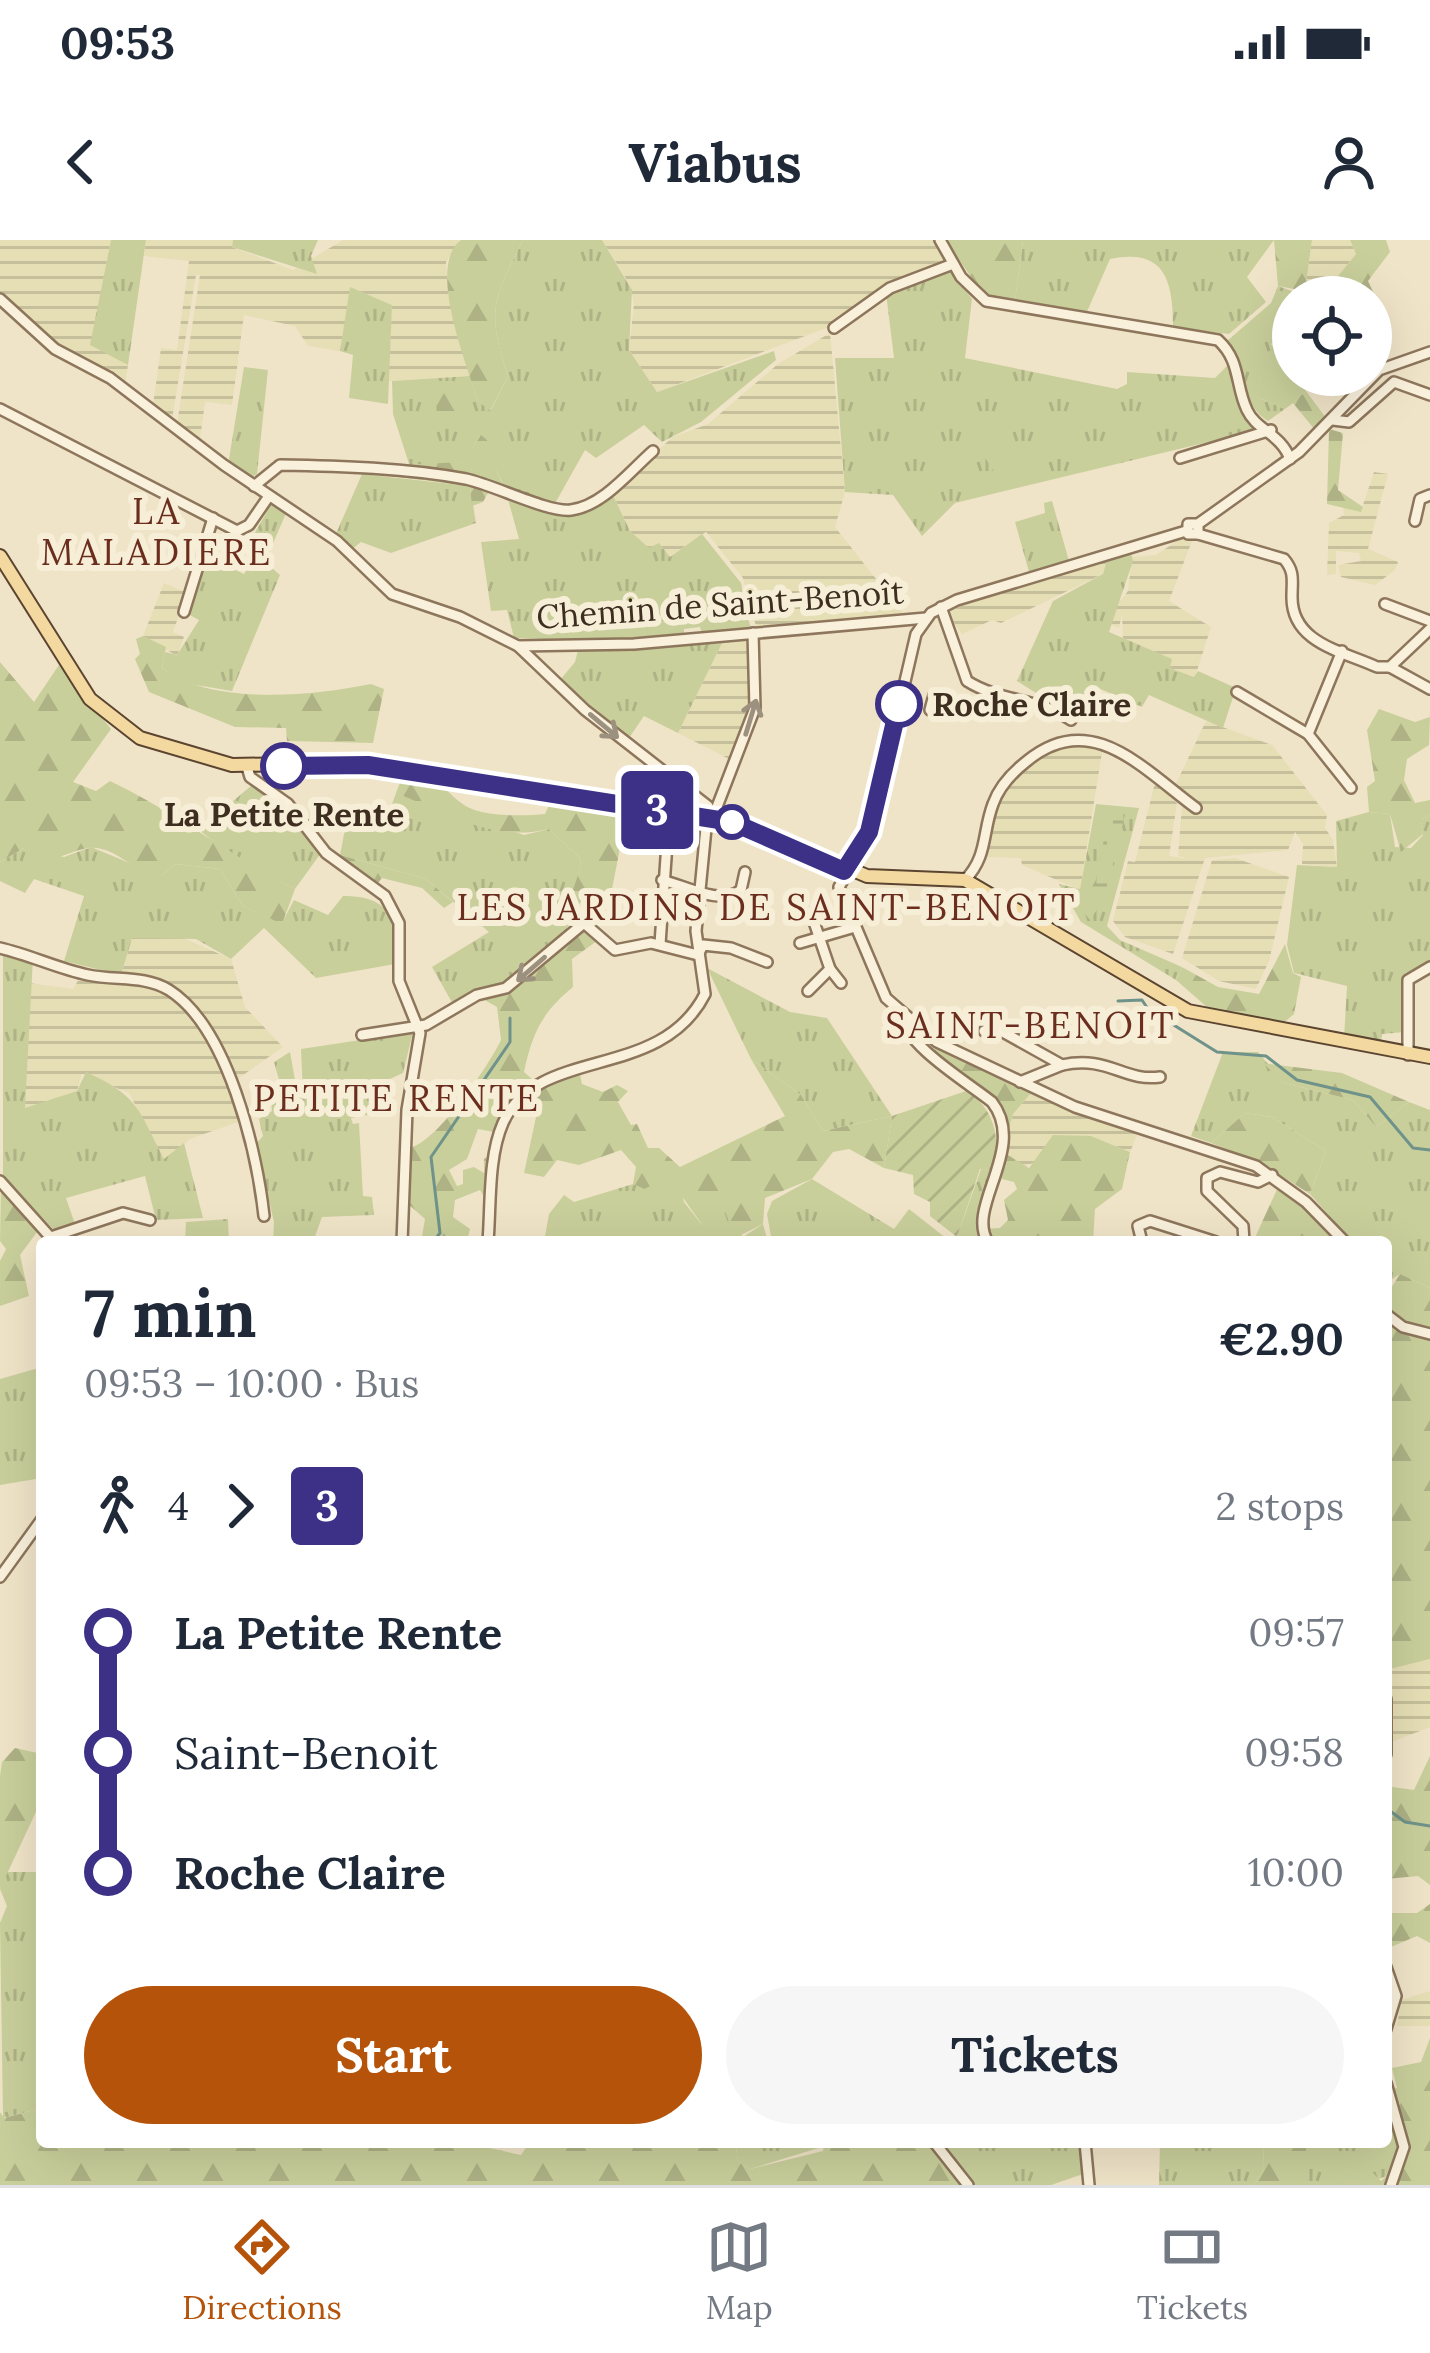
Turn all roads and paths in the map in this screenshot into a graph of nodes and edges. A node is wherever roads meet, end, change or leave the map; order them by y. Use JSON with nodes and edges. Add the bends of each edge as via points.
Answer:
{"nodes":[{"id":1,"x":940,"y":240,"type":"edge"},
{"id":2,"x":953,"y":264,"type":"junction"},
{"id":3,"x":0,"y":299,"type":"edge"},
{"id":4,"x":834,"y":328,"type":"dead end"},
{"id":5,"x":1430,"y":352,"type":"edge"},
{"id":6,"x":1430,"y":395,"type":"edge"},
{"id":7,"x":0,"y":409,"type":"edge"},
{"id":8,"x":1333,"y":420,"type":"junction"},
{"id":9,"x":1271,"y":430,"type":"junction"},
{"id":10,"x":653,"y":451,"type":"dead end"},
{"id":11,"x":1180,"y":458,"type":"dead end"},
{"id":12,"x":1290,"y":459,"type":"junction"},
{"id":13,"x":254,"y":486,"type":"junction"},
{"id":14,"x":1430,"y":495,"type":"edge"},
{"id":15,"x":269,"y":496,"type":"junction"},
{"id":16,"x":213,"y":518,"type":"junction"},
{"id":17,"x":1415,"y":521,"type":"dead end"},
{"id":18,"x":1194,"y":530,"type":"junction"},
{"id":19,"x":0,"y":556,"type":"edge"},
{"id":20,"x":1385,"y":604,"type":"dead end"},
{"id":21,"x":941,"y":607,"type":"junction"},
{"id":22,"x":184,"y":612,"type":"dead end"},
{"id":23,"x":926,"y":618,"type":"junction"},
{"id":24,"x":1430,"y":620,"type":"edge"},
{"id":25,"x":1430,"y":629,"type":"edge"},
{"id":26,"x":753,"y":633,"type":"junction"},
{"id":27,"x":518,"y":646,"type":"junction"},
{"id":28,"x":1342,"y":651,"type":"junction"},
{"id":29,"x":1390,"y":667,"type":"junction"},
{"id":30,"x":1430,"y":674,"type":"edge"},
{"id":31,"x":1426,"y":687,"type":"edge"},
{"id":32,"x":1237,"y":692,"type":"dead end"},
{"id":33,"x":934,"y":695,"type":"dead end"},
{"id":34,"x":930,"y":710,"type":"dead end"},
{"id":35,"x":1071,"y":720,"type":"dead end"},
{"id":36,"x":1308,"y":734,"type":"junction"},
{"id":37,"x":248,"y":767,"type":"junction"},
{"id":38,"x":1351,"y":788,"type":"dead end"},
{"id":39,"x":1196,"y":808,"type":"dead end"},
{"id":40,"x":707,"y":818,"type":"junction"},
{"id":41,"x":668,"y":830,"type":"dead end"},
{"id":42,"x":844,"y":871,"type":"junction"},
{"id":43,"x":745,"y":872,"type":"dead end"},
{"id":44,"x":662,"y":880,"type":"junction"},
{"id":45,"x":965,"y":880,"type":"junction"},
{"id":46,"x":698,"y":889,"type":"junction"},
{"id":47,"x":811,"y":914,"type":"dead end"},
{"id":48,"x":855,"y":927,"type":"junction"},
{"id":49,"x":820,"y":941,"type":"junction"},
{"id":50,"x":660,"y":944,"type":"junction"},
{"id":51,"x":800,"y":944,"type":"dead end"},
{"id":52,"x":0,"y":948,"type":"edge"},
{"id":53,"x":698,"y":955,"type":"junction"},
{"id":54,"x":767,"y":962,"type":"dead end"},
{"id":55,"x":1430,"y":967,"type":"edge"},
{"id":56,"x":830,"y":969,"type":"junction"},
{"id":57,"x":842,"y":983,"type":"dead end"},
{"id":58,"x":808,"y":991,"type":"dead end"},
{"id":59,"x":902,"y":1015,"type":"junction"},
{"id":60,"x":419,"y":1026,"type":"junction"},
{"id":61,"x":984,"y":1031,"type":"dead end"},
{"id":62,"x":362,"y":1034,"type":"dead end"},
{"id":63,"x":1408,"y":1055,"type":"junction"},
{"id":64,"x":1430,"y":1057,"type":"edge"},
{"id":65,"x":1062,"y":1065,"type":"junction"},
{"id":66,"x":1160,"y":1077,"type":"dead end"},
{"id":67,"x":1020,"y":1082,"type":"junction"},
{"id":68,"x":1272,"y":1175,"type":"junction"},
{"id":69,"x":0,"y":1181,"type":"edge"},
{"id":70,"x":264,"y":1216,"type":"dead end"},
{"id":71,"x":149,"y":1220,"type":"dead end"},
{"id":72,"x":49,"y":1236,"type":"edge"},
{"id":73,"x":60,"y":1236,"type":"edge"},
{"id":74,"x":402,"y":1236,"type":"edge"},
{"id":75,"x":489,"y":1236,"type":"edge"},
{"id":76,"x":985,"y":1236,"type":"edge"},
{"id":77,"x":1140,"y":1236,"type":"edge"},
{"id":78,"x":1197,"y":1236,"type":"edge"},
{"id":79,"x":1244,"y":1236,"type":"edge"},
{"id":80,"x":1338,"y":1236,"type":"edge"},
{"id":81,"x":1392,"y":1319,"type":"edge"},
{"id":82,"x":1430,"y":1334,"type":"edge"},
{"id":83,"x":36,"y":1527,"type":"edge"},
{"id":84,"x":0,"y":1577,"type":"edge"},
{"id":85,"x":1392,"y":2104,"type":"edge"},
{"id":86,"x":939,"y":2148,"type":"edge"},
{"id":87,"x":1086,"y":2148,"type":"edge"},
{"id":88,"x":968,"y":2185,"type":"edge"},
{"id":89,"x":1089,"y":2185,"type":"edge"},
{"id":90,"x":1391,"y":2185,"type":"edge"}],
"edges":[{"from":1,"to":2,"type":"street"},
{"from":2,"to":4,"type":"street","via":[[890,288]]},
{"from":2,"to":9,"type":"street","via":[[979,298],[1211,336],[1234,360],[1249,415]]},
{"from":3,"to":13,"type":"street","via":[[55,349],[110,378]]},
{"from":5,"to":8,"type":"street","via":[[1379,370]]},
{"from":6,"to":8,"type":"street","via":[[1394,382],[1349,422]]},
{"from":7,"to":16,"type":"street"},
{"from":8,"to":12,"type":"street"},
{"from":9,"to":11,"type":"street"},
{"from":9,"to":12,"type":"street"},
{"from":10,"to":13,"type":"street","via":[[595,501],[570,510],[507,488],[410,472],[280,466]]},
{"from":12,"to":18,"type":"street"},
{"from":13,"to":15,"type":"street"},
{"from":14,"to":17,"type":"street","via":[[1420,499]]},
{"from":15,"to":16,"type":"street","via":[[243,529]]},
{"from":15,"to":27,"type":"street","via":[[337,541],[398,597]]},
{"from":16,"to":22,"type":"street"},
{"from":18,"to":21,"type":"street"},
{"from":18,"to":28,"type":"street","via":[[1285,559],[1299,627]]},
{"from":19,"to":37,"type":"main road","via":[[90,699],[119,727]]},
{"from":20,"to":24,"type":"street"},
{"from":21,"to":23,"type":"street"},
{"from":21,"to":35,"type":"street","via":[[968,682]]},
{"from":23,"to":26,"type":"street","name":"Chemin de Saint-Benoît"},
{"from":23,"to":42,"type":"street","via":[[869,832]]},
{"from":25,"to":29,"type":"street"},
{"from":26,"to":27,"type":"street","name":"Chemin de Saint-Benoît"},
{"from":40,"to":26,"type":"street","one_way":true,"via":[[755,708]]},
{"from":27,"to":40,"type":"street","one_way":true,"via":[[601,724],[708,806]]},
{"from":28,"to":29,"type":"street"},
{"from":28,"to":36,"type":"street"},
{"from":29,"to":31,"type":"street"},
{"from":30,"to":31,"type":"street"},
{"from":32,"to":36,"type":"street"},
{"from":33,"to":34,"type":"street"},
{"from":36,"to":38,"type":"street"},
{"from":37,"to":40,"type":"main road","via":[[355,763]]},
{"from":37,"to":60,"type":"street","via":[[326,854],[386,896],[400,929],[399,981]]},
{"from":39,"to":45,"type":"street","via":[[1101,742],[1067,739],[1034,755],[1004,784],[983,857]]},
{"from":40,"to":42,"type":"main road","via":[[758,829]]},
{"from":40,"to":46,"type":"street"},
{"from":41,"to":44,"type":"street"},
{"from":42,"to":45,"type":"main road"},
{"from":42,"to":48,"type":"street","via":[[838,884]]},
{"from":43,"to":46,"type":"street","via":[[736,896]]},
{"from":44,"to":46,"type":"street"},
{"from":44,"to":50,"type":"street"},
{"from":45,"to":63,"type":"main road","via":[[1188,1011]]},
{"from":46,"to":53,"type":"street"},
{"from":47,"to":49,"type":"street"},
{"from":48,"to":49,"type":"street"},
{"from":48,"to":59,"type":"street","via":[[881,989]]},
{"from":49,"to":51,"type":"street"},
{"from":49,"to":56,"type":"street"},
{"from":50,"to":53,"type":"street"},
{"from":50,"to":60,"type":"street","one_way":true,"via":[[615,950],[584,923],[514,984]]},
{"from":52,"to":70,"type":"street","via":[[169,990],[206,1032],[234,1087]]},
{"from":53,"to":54,"type":"street","via":[[718,946]]},
{"from":53,"to":75,"type":"street","via":[[705,994],[684,1020],[619,1061],[539,1080],[512,1108],[498,1140]]},
{"from":55,"to":63,"type":"street","via":[[1408,980]]},
{"from":56,"to":57,"type":"street"},
{"from":56,"to":58,"type":"street"},
{"from":59,"to":67,"type":"street","via":[[937,1042]]},
{"from":59,"to":76,"type":"street","via":[[915,1041],[1001,1115],[1004,1139],[981,1226]]},
{"from":60,"to":62,"type":"street"},
{"from":60,"to":74,"type":"street"},
{"from":61,"to":65,"type":"street","via":[[994,1027]]},
{"from":63,"to":64,"type":"main road"},
{"from":65,"to":66,"type":"street","via":[[1095,1060]]},
{"from":65,"to":67,"type":"street"},
{"from":67,"to":68,"type":"street"},
{"from":68,"to":79,"type":"street","via":[[1258,1182],[1220,1172],[1207,1178],[1207,1191]]},
{"from":68,"to":80,"type":"street"},
{"from":69,"to":72,"type":"street"},
{"from":71,"to":73,"type":"street","via":[[123,1213]]},
{"from":77,"to":78,"type":"street","via":[[1150,1221]]},
{"from":81,"to":82,"type":"street"},
{"from":83,"to":84,"type":"street"},
{"from":85,"to":90,"type":"street","via":[[1404,2147]]},
{"from":86,"to":88,"type":"street"},
{"from":87,"to":89,"type":"street"}]}
